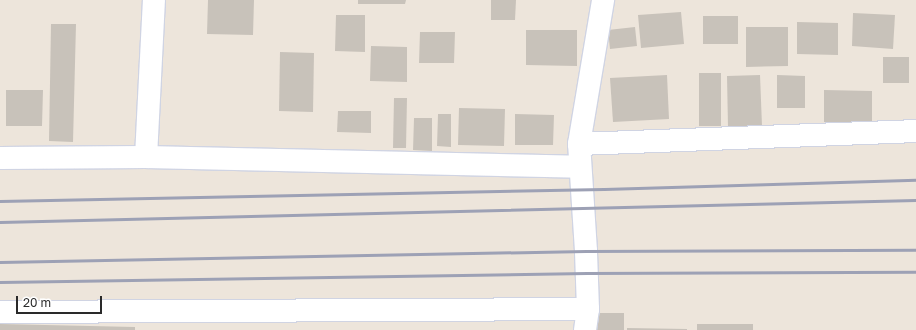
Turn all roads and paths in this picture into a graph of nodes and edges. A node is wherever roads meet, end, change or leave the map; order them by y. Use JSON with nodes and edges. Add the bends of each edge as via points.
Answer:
{"nodes":[{"id":1,"x":154,"y":0,"type":"edge"},
{"id":2,"x":603,"y":0,"type":"edge"},
{"id":3,"x":916,"y":131,"type":"edge"},
{"id":4,"x":579,"y":144,"type":"junction"},
{"id":5,"x":146,"y":157,"type":"junction"},
{"id":6,"x":0,"y":158,"type":"edge"},
{"id":7,"x":580,"y":167,"type":"junction"},
{"id":8,"x":588,"y":309,"type":"junction"},
{"id":9,"x":0,"y":312,"type":"edge"},
{"id":10,"x":585,"y":330,"type":"edge"}],
"edges":[{"from":1,"to":5,"type":"street"},
{"from":2,"to":4,"type":"street"},
{"from":3,"to":4,"type":"street"},
{"from":4,"to":7,"type":"street"},
{"from":5,"to":6,"type":"street"},
{"from":5,"to":7,"type":"street"},
{"from":7,"to":8,"type":"street"},
{"from":8,"to":9,"type":"street"},
{"from":8,"to":10,"type":"street"}]}
